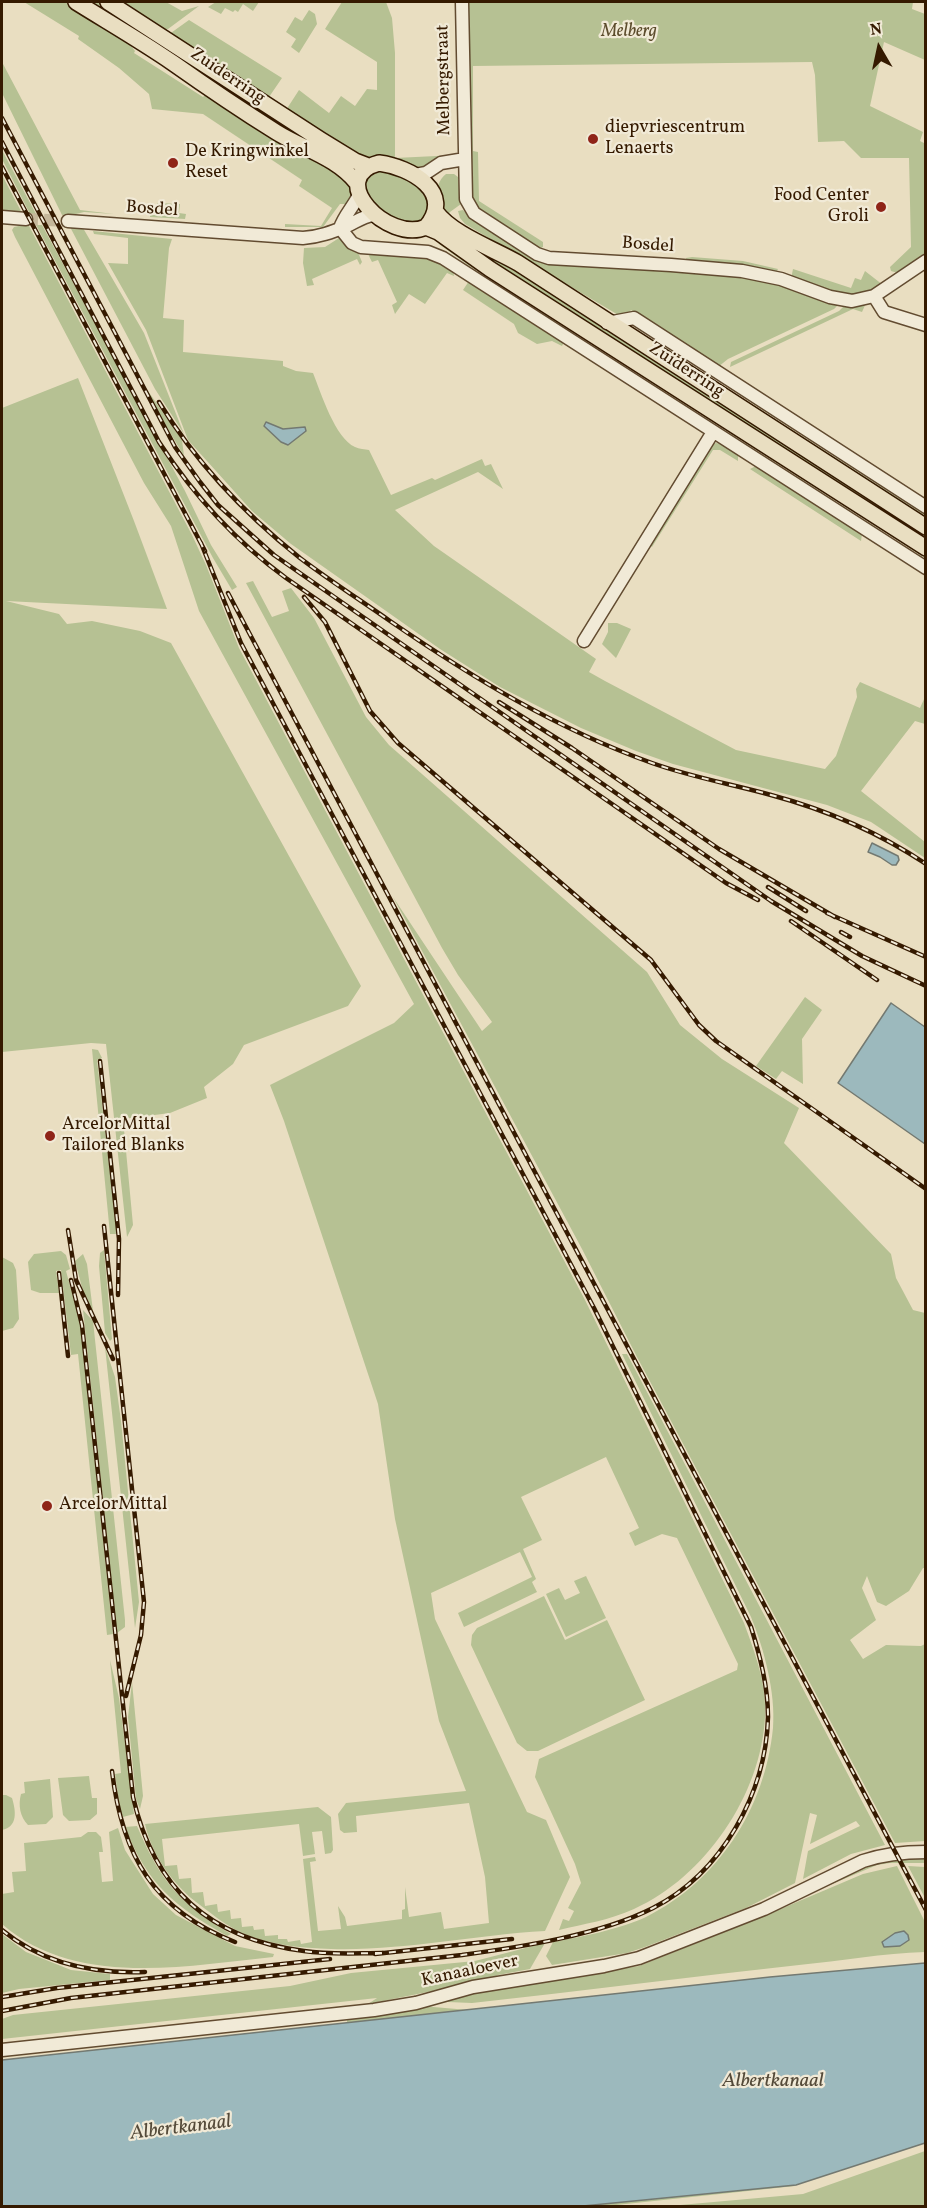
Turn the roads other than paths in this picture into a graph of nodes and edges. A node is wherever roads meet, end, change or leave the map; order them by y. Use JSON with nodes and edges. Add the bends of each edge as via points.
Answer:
{"nodes":[{"id":1,"x":76,"y":2,"type":"edge"},
{"id":2,"x":108,"y":2,"type":"edge"},
{"id":3,"x":462,"y":2,"type":"edge"},
{"id":4,"x":465,"y":164,"type":"junction"},
{"id":5,"x":368,"y":166,"type":"junction"},
{"id":6,"x":415,"y":175,"type":"junction"},
{"id":7,"x":358,"y":189,"type":"junction"},
{"id":8,"x":431,"y":191,"type":"junction"},
{"id":9,"x":436,"y":212,"type":"junction"},
{"id":10,"x":374,"y":215,"type":"junction"},
{"id":11,"x":2,"y":217,"type":"edge"},
{"id":12,"x":26,"y":219,"type":"tunnel mouth"},
{"id":13,"x":68,"y":221,"type":"tunnel mouth"},
{"id":14,"x":426,"y":227,"type":"junction"},
{"id":15,"x":340,"y":228,"type":"junction"},
{"id":16,"x":926,"y":261,"type":"edge"},
{"id":17,"x":874,"y":296,"type":"junction"},
{"id":18,"x":607,"y":323,"type":"junction"},
{"id":19,"x":926,"y":325,"type":"edge"},
{"id":20,"x":713,"y":432,"type":"junction"},
{"id":21,"x":926,"y":507,"type":"edge"},
{"id":22,"x":926,"y":527,"type":"edge"},
{"id":23,"x":926,"y":548,"type":"edge"},
{"id":24,"x":926,"y":568,"type":"edge"},
{"id":25,"x":584,"y":641,"type":"dead end"},
{"id":26,"x":926,"y":1852,"type":"edge"},
{"id":27,"x":2,"y":2050,"type":"edge"}],
"edges":[{"from":1,"to":7,"type":"main road","name":"Zuiderring","via":[[247,115],[330,161],[346,172]]},
{"from":2,"to":5,"type":"main road","name":"Zuiderring","via":[[321,140]]},
{"from":3,"to":4,"type":"street","name":"Melbergstraat"},
{"from":4,"to":6,"type":"street","via":[[441,163]]},
{"from":4,"to":8,"type":"street","via":[[437,174]]},
{"from":4,"to":17,"type":"street","name":"Bosdel","via":[[466,199],[471,209],[537,255],[742,271],[845,300],[860,301]]},
{"from":5,"to":6,"type":"main road","name":"Zuiderring","via":[[391,165]]},
{"from":5,"to":7,"type":"main road","via":[[361,174]]},
{"from":6,"to":8,"type":"main road","name":"Zuiderring"},
{"from":7,"to":10,"type":"main road","name":"Zuiderring"},
{"from":7,"to":15,"type":"street"},
{"from":8,"to":9,"type":"main road"},
{"from":9,"to":14,"type":"main road"},
{"from":9,"to":18,"type":"main road","name":"Zuiderring"},
{"from":10,"to":14,"type":"main road","name":"Zuiderring","via":[[405,230]]},
{"from":10,"to":15,"type":"street","name":"Bosdel"},
{"from":11,"to":12,"type":"street"},
{"from":13,"to":15,"type":"street","name":"Bosdel","via":[[303,238]]},
{"from":14,"to":23,"type":"main road","name":"Zuiderring"},
{"from":15,"to":20,"type":"street","name":"Zuiderring","via":[[352,243],[361,247],[428,252],[442,258]]},
{"from":16,"to":17,"type":"street"},
{"from":17,"to":19,"type":"street","via":[[884,312]]},
{"from":18,"to":21,"type":"street","name":"Zuiderring","via":[[634,318]]},
{"from":18,"to":22,"type":"main road","name":"Zuiderring"},
{"from":20,"to":24,"type":"street","name":"Zuiderring"},
{"from":20,"to":25,"type":"street"},
{"from":26,"to":27,"type":"street","name":"Kanaaloever","via":[[879,1855],[764,1909],[639,1958],[604,1966],[473,1987],[375,2010]]}]}
